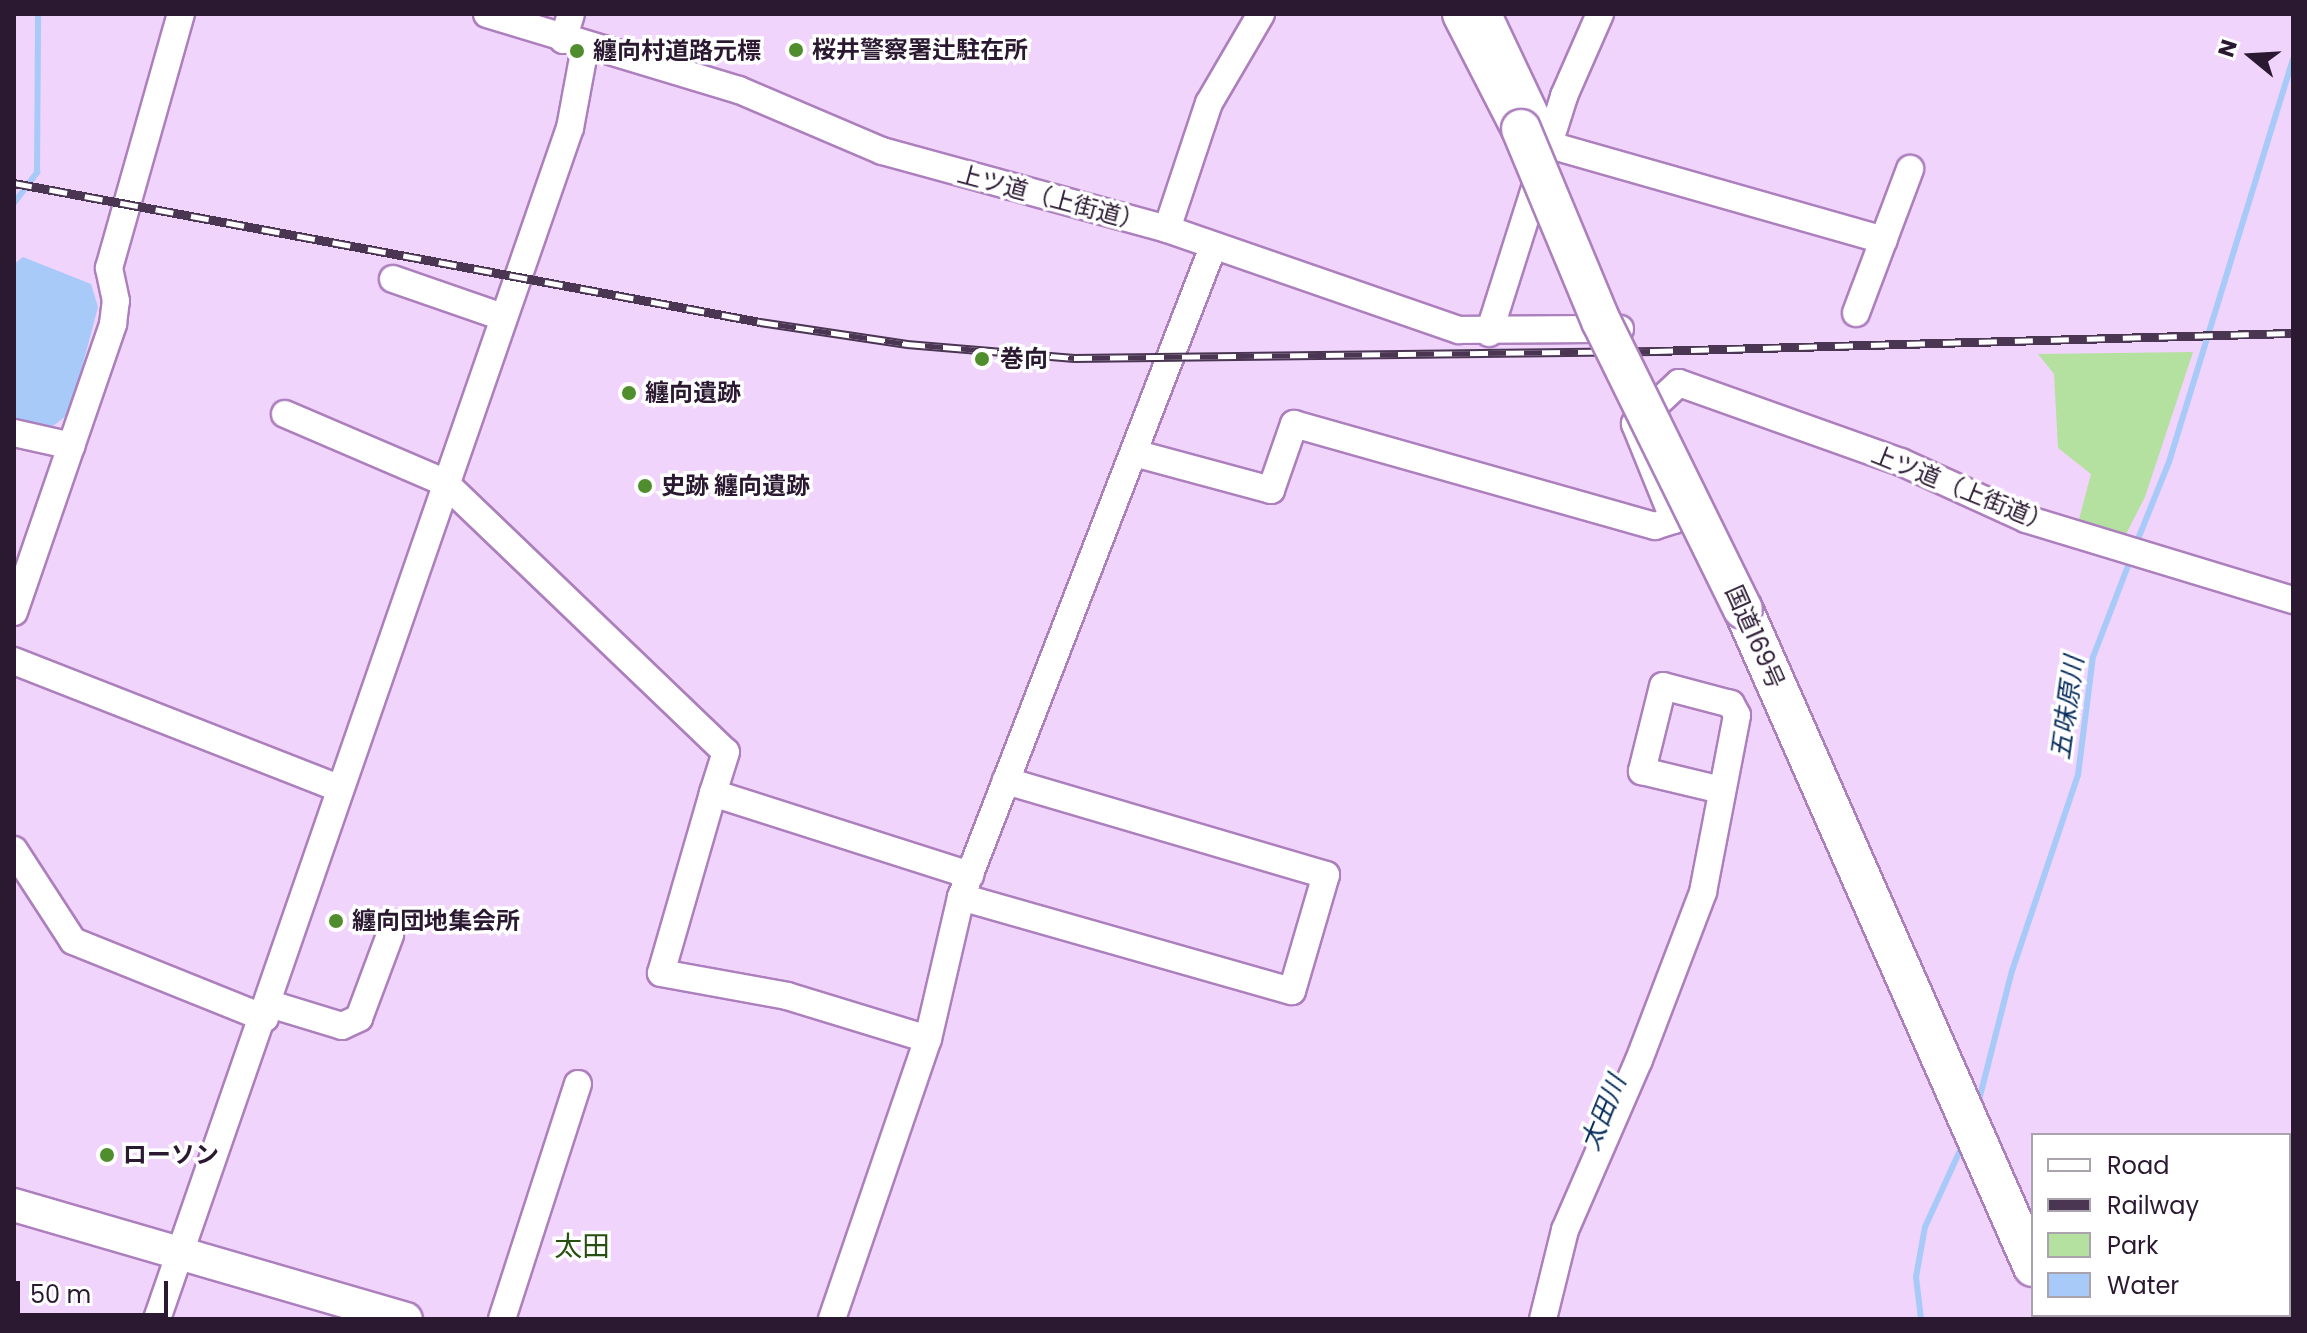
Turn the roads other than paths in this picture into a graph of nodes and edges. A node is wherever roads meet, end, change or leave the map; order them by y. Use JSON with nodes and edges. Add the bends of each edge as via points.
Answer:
{"nodes":[{"id":1,"x":181,"y":14,"type":"edge"},
{"id":2,"x":487,"y":14,"type":"edge"},
{"id":3,"x":571,"y":14,"type":"edge"},
{"id":4,"x":1261,"y":14,"type":"edge"},
{"id":5,"x":1462,"y":14,"type":"edge"},
{"id":6,"x":1488,"y":14,"type":"edge"},
{"id":7,"x":1600,"y":14,"type":"edge"},
{"id":8,"x":574,"y":44,"type":"junction"},
{"id":9,"x":1535,"y":137,"type":"junction"},
{"id":10,"x":1910,"y":169,"type":"dead end"},
{"id":11,"x":1167,"y":229,"type":"junction"},
{"id":12,"x":1884,"y":240,"type":"junction"},
{"id":13,"x":1213,"y":247,"type":"junction"},
{"id":14,"x":393,"y":279,"type":"dead end"},
{"id":15,"x":1856,"y":313,"type":"dead end"},
{"id":16,"x":503,"y":317,"type":"junction"},
{"id":17,"x":1624,"y":329,"type":"dead end"},
{"id":18,"x":1489,"y":333,"type":"junction"},
{"id":19,"x":285,"y":414,"type":"dead end"},
{"id":20,"x":14,"y":433,"type":"edge"},
{"id":21,"x":72,"y":446,"type":"junction"},
{"id":22,"x":1134,"y":453,"type":"junction"},
{"id":23,"x":444,"y":482,"type":"junction"},
{"id":24,"x":2293,"y":600,"type":"edge"},
{"id":25,"x":14,"y":612,"type":"edge"},
{"id":26,"x":15,"y":664,"type":"edge"},
{"id":27,"x":1006,"y":781,"type":"junction"},
{"id":28,"x":338,"y":788,"type":"junction"},
{"id":29,"x":1721,"y":790,"type":"junction"},
{"id":30,"x":713,"y":793,"type":"junction"},
{"id":31,"x":14,"y":850,"type":"edge"},
{"id":32,"x":965,"y":886,"type":"junction"},
{"id":33,"x":390,"y":935,"type":"dead end"},
{"id":34,"x":268,"y":1011,"type":"junction"},
{"id":35,"x":928,"y":1039,"type":"junction"},
{"id":36,"x":578,"y":1084,"type":"dead end"},
{"id":37,"x":14,"y":1205,"type":"edge"},
{"id":38,"x":183,"y":1254,"type":"junction"},
{"id":39,"x":2031,"y":1262,"type":"edge"},
{"id":40,"x":157,"y":1319,"type":"edge"},
{"id":41,"x":406,"y":1319,"type":"edge"},
{"id":42,"x":502,"y":1319,"type":"edge"},
{"id":43,"x":832,"y":1319,"type":"edge"},
{"id":44,"x":1543,"y":1319,"type":"edge"}],
"edges":[{"from":1,"to":21,"type":"street","via":[[109,268],[116,301],[113,324]]},
{"from":2,"to":8,"type":"street","name":"上ツ道（上街道）"},
{"from":3,"to":8,"type":"street"},
{"from":4,"to":11,"type":"street","via":[[1209,103]]},
{"from":5,"to":9,"type":"highway","name":"国道169号"},
{"from":6,"to":9,"type":"street"},
{"from":7,"to":9,"type":"street","via":[[1564,96]]},
{"from":8,"to":11,"type":"street","name":"上ツ道（上街道）","via":[[739,90],[882,151]]},
{"from":8,"to":16,"type":"street","via":[[570,128]]},
{"from":9,"to":12,"type":"street"},
{"from":9,"to":18,"type":"street"},
{"from":9,"to":39,"type":"highway","name":"国道169号","bridge":true,"via":[[1601,321],[1743,609]]},
{"from":10,"to":12,"type":"street"},
{"from":11,"to":13,"type":"street","name":"上ツ道（上街道）"},
{"from":12,"to":15,"type":"street"},
{"from":13,"to":18,"type":"street","name":"上ツ道（上街道）","via":[[1459,330]]},
{"from":13,"to":22,"type":"street"},
{"from":14,"to":16,"type":"street"},
{"from":16,"to":23,"type":"street"},
{"from":17,"to":18,"type":"street","name":"上ツ道（上街道）"},
{"from":19,"to":23,"type":"street"},
{"from":20,"to":21,"type":"street"},
{"from":21,"to":25,"type":"street"},
{"from":22,"to":24,"type":"street","name":"上ツ道（上街道）","via":[[1271,490],[1294,424],[1655,526],[1674,520],[1635,424],[1679,383],[1901,462],[2026,519]]},
{"from":22,"to":27,"type":"street"},
{"from":23,"to":28,"type":"street"},
{"from":23,"to":30,"type":"street","via":[[726,752]]},
{"from":26,"to":28,"type":"street"},
{"from":27,"to":32,"type":"street"},
{"from":27,"to":32,"type":"street","via":[[1326,875],[1292,991]]},
{"from":28,"to":34,"type":"street"},
{"from":29,"to":29,"type":"street","via":[[1737,715],[1731,704],[1663,686],[1642,771]]},
{"from":29,"to":44,"type":"street","via":[[1703,892],[1639,1060],[1565,1230]]},
{"from":30,"to":32,"type":"street"},
{"from":30,"to":35,"type":"street","via":[[661,973],[787,996]]},
{"from":31,"to":34,"type":"street","via":[[73,941]]},
{"from":32,"to":35,"type":"street"},
{"from":33,"to":34,"type":"street","via":[[359,1018],[342,1026]]},
{"from":34,"to":38,"type":"street"},
{"from":35,"to":43,"type":"street"},
{"from":36,"to":42,"type":"street"},
{"from":37,"to":38,"type":"main road"},
{"from":38,"to":40,"type":"street"},
{"from":38,"to":41,"type":"main road"}]}
